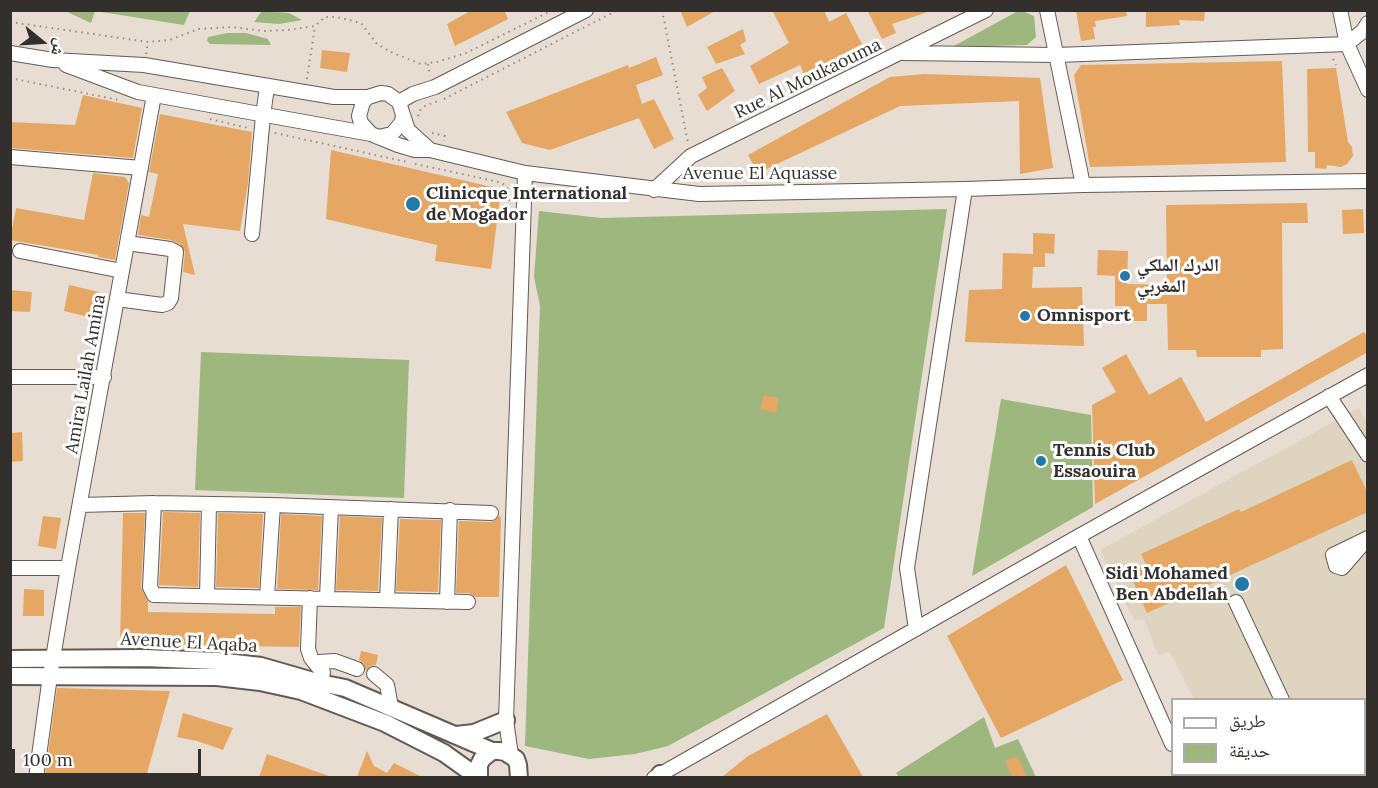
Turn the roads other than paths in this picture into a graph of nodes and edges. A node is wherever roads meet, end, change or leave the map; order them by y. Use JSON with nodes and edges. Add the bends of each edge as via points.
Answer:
{"nodes":[{"id":1,"x":586,"y":10,"type":"edge"},
{"id":2,"x":986,"y":10,"type":"edge"},
{"id":3,"x":1047,"y":10,"type":"edge"},
{"id":4,"x":1340,"y":10,"type":"edge"},
{"id":5,"x":1368,"y":23,"type":"edge"},
{"id":6,"x":1347,"y":44,"type":"junction"},
{"id":7,"x":903,"y":52,"type":"junction"},
{"id":8,"x":10,"y":53,"type":"edge"},
{"id":9,"x":1057,"y":55,"type":"junction"},
{"id":10,"x":53,"y":60,"type":"junction"},
{"id":11,"x":267,"y":87,"type":"junction"},
{"id":12,"x":1368,"y":90,"type":"edge"},
{"id":13,"x":154,"y":95,"type":"junction"},
{"id":14,"x":368,"y":97,"type":"junction"},
{"id":15,"x":401,"y":109,"type":"junction"},
{"id":16,"x":263,"y":116,"type":"junction"},
{"id":17,"x":374,"y":135,"type":"junction"},
{"id":18,"x":436,"y":152,"type":"junction"},
{"id":19,"x":10,"y":157,"type":"edge"},
{"id":20,"x":141,"y":168,"type":"junction"},
{"id":21,"x":525,"y":173,"type":"junction"},
{"id":22,"x":1368,"y":181,"type":"edge"},
{"id":23,"x":1083,"y":185,"type":"junction"},
{"id":24,"x":965,"y":189,"type":"junction"},
{"id":25,"x":654,"y":190,"type":"junction"},
{"id":26,"x":252,"y":234,"type":"dead end"},
{"id":27,"x":127,"y":243,"type":"junction"},
{"id":28,"x":20,"y":251,"type":"dead end"},
{"id":29,"x":122,"y":271,"type":"junction"},
{"id":30,"x":117,"y":299,"type":"junction"},
{"id":31,"x":1368,"y":375,"type":"edge"},
{"id":32,"x":10,"y":377,"type":"edge"},
{"id":33,"x":104,"y":377,"type":"junction"},
{"id":34,"x":1329,"y":396,"type":"junction"},
{"id":35,"x":1368,"y":455,"type":"edge"},
{"id":36,"x":154,"y":504,"type":"junction"},
{"id":37,"x":209,"y":504,"type":"junction"},
{"id":38,"x":80,"y":505,"type":"junction"},
{"id":39,"x":273,"y":505,"type":"junction"},
{"id":40,"x":331,"y":507,"type":"junction"},
{"id":41,"x":391,"y":509,"type":"junction"},
{"id":42,"x":450,"y":510,"type":"junction"},
{"id":43,"x":491,"y":513,"type":"dead end"},
{"id":44,"x":1079,"y":536,"type":"junction"},
{"id":45,"x":10,"y":568,"type":"edge"},
{"id":46,"x":68,"y":568,"type":"junction"},
{"id":47,"x":207,"y":596,"type":"junction"},
{"id":48,"x":267,"y":597,"type":"junction"},
{"id":49,"x":310,"y":598,"type":"junction"},
{"id":50,"x":327,"y":598,"type":"junction"},
{"id":51,"x":387,"y":600,"type":"junction"},
{"id":52,"x":447,"y":602,"type":"junction"},
{"id":53,"x":468,"y":602,"type":"dead end"},
{"id":54,"x":1236,"y":602,"type":"dead end"},
{"id":55,"x":916,"y":629,"type":"junction"},
{"id":56,"x":53,"y":658,"type":"junction"},
{"id":57,"x":10,"y":659,"type":"edge"},
{"id":58,"x":357,"y":669,"type":"dead end"},
{"id":59,"x":374,"y":674,"type":"dead end"},
{"id":60,"x":10,"y":676,"type":"edge"},
{"id":61,"x":50,"y":676,"type":"junction"},
{"id":62,"x":322,"y":678,"type":"junction"},
{"id":63,"x":1282,"y":698,"type":"edge"},
{"id":64,"x":391,"y":707,"type":"junction"},
{"id":65,"x":506,"y":720,"type":"junction"},
{"id":66,"x":453,"y":735,"type":"junction"},
{"id":67,"x":1171,"y":740,"type":"edge"},
{"id":68,"x":508,"y":760,"type":"edge"},
{"id":69,"x":658,"y":776,"type":"edge"},
{"id":70,"x":36,"y":777,"type":"edge"},
{"id":71,"x":479,"y":777,"type":"edge"},
{"id":72,"x":533,"y":777,"type":"edge"}],
"edges":[{"from":1,"to":15,"type":"street","via":[[435,87],[413,94]]},
{"from":2,"to":7,"type":"street","name":"Rue Al Moukaouma"},
{"from":3,"to":9,"type":"street"},
{"from":4,"to":6,"type":"street"},
{"from":5,"to":6,"type":"street"},
{"from":6,"to":9,"type":"street"},
{"from":6,"to":12,"type":"street"},
{"from":7,"to":9,"type":"street"},
{"from":7,"to":25,"type":"street","name":"Rue Al Moukaouma","via":[[691,156]]},
{"from":8,"to":10,"type":"street"},
{"from":9,"to":23,"type":"street"},
{"from":10,"to":11,"type":"street","via":[[144,65]]},
{"from":10,"to":13,"type":"street","name":"Avenue El Aquasse"},
{"from":11,"to":14,"type":"street","via":[[334,97]]},
{"from":11,"to":16,"type":"street"},
{"from":13,"to":16,"type":"street","name":"Avenue El Aquasse"},
{"from":13,"to":20,"type":"street","name":"Amira Lailah Amina"},
{"from":14,"to":15,"type":"street","via":[[388,94]]},
{"from":14,"to":17,"type":"street","via":[[359,116],[365,130]]},
{"from":15,"to":17,"type":"street","via":[[402,122],[392,134]]},
{"from":15,"to":18,"type":"street","via":[[408,130]]},
{"from":16,"to":17,"type":"street","name":"Avenue El Aquasse"},
{"from":16,"to":26,"type":"street"},
{"from":17,"to":18,"type":"street","name":"Avenue El Aquasse","via":[[415,150]]},
{"from":18,"to":21,"type":"street","name":"Avenue El Aquasse"},
{"from":19,"to":20,"type":"street"},
{"from":20,"to":27,"type":"street","name":"Amira Lailah Amina"},
{"from":21,"to":25,"type":"street","name":"Avenue El Aquasse"},
{"from":21,"to":65,"type":"street"},
{"from":22,"to":23,"type":"street","name":"Avenue El Aquasse"},
{"from":23,"to":24,"type":"street","name":"Avenue El Aquasse"},
{"from":24,"to":25,"type":"street","name":"Avenue El Aquasse","via":[[699,194]]},
{"from":24,"to":55,"type":"street","via":[[908,560]]},
{"from":27,"to":29,"type":"street","name":"Amira Lailah Amina"},
{"from":27,"to":30,"type":"street","via":[[177,252],[171,297],[162,305]]},
{"from":28,"to":29,"type":"street"},
{"from":29,"to":30,"type":"street","name":"Amira Lailah Amina"},
{"from":30,"to":33,"type":"street","name":"Amira Lailah Amina"},
{"from":31,"to":34,"type":"street"},
{"from":32,"to":33,"type":"street"},
{"from":33,"to":38,"type":"street","name":"Amira Lailah Amina"},
{"from":34,"to":35,"type":"street"},
{"from":34,"to":44,"type":"street"},
{"from":36,"to":37,"type":"street"},
{"from":36,"to":38,"type":"street"},
{"from":36,"to":47,"type":"street","via":[[152,592],[158,596]]},
{"from":37,"to":39,"type":"street"},
{"from":37,"to":47,"type":"street"},
{"from":38,"to":46,"type":"street","name":"Amira Lailah Amina"},
{"from":39,"to":40,"type":"street"},
{"from":39,"to":48,"type":"street"},
{"from":40,"to":41,"type":"street"},
{"from":40,"to":50,"type":"street"},
{"from":41,"to":42,"type":"street"},
{"from":41,"to":51,"type":"street"},
{"from":42,"to":43,"type":"street"},
{"from":42,"to":52,"type":"street"},
{"from":44,"to":55,"type":"street"},
{"from":44,"to":67,"type":"street"},
{"from":45,"to":46,"type":"street"},
{"from":46,"to":56,"type":"street","name":"Amira Lailah Amina"},
{"from":47,"to":48,"type":"street"},
{"from":48,"to":49,"type":"street"},
{"from":49,"to":50,"type":"street"},
{"from":49,"to":62,"type":"street","via":[[308,649]]},
{"from":50,"to":51,"type":"street"},
{"from":51,"to":52,"type":"street"},
{"from":52,"to":53,"type":"street"},
{"from":54,"to":63,"type":"street"},
{"from":55,"to":69,"type":"street"},
{"from":56,"to":57,"type":"main road","name":"Avenue El Aqaba"},
{"from":56,"to":61,"type":"street","name":"Amira Lailah Amina"},
{"from":56,"to":62,"type":"main road","name":"Avenue El Aqaba","via":[[217,661]]},
{"from":58,"to":62,"type":"street","via":[[335,661],[319,662]]},
{"from":59,"to":64,"type":"street","via":[[387,685]]},
{"from":60,"to":61,"type":"main road","name":"Avenue El Aqaba"},
{"from":61,"to":70,"type":"street","name":"Amira Lailah Amina"},
{"from":61,"to":71,"type":"main road","name":"Avenue El Aqaba","via":[[217,677],[260,682],[301,692],[385,723],[444,753]]},
{"from":62,"to":64,"type":"main road","name":"Avenue El Aqaba"},
{"from":64,"to":66,"type":"main road","name":"Avenue El Aqaba"},
{"from":65,"to":66,"type":"main road","via":[[474,733]]},
{"from":65,"to":68,"type":"street"},
{"from":66,"to":68,"type":"main road","name":"Avenue El Aqaba"},
{"from":68,"to":71,"type":"main road","via":[[482,759]]},
{"from":68,"to":72,"type":"main road","name":"Avenue El Aqaba"}]}
